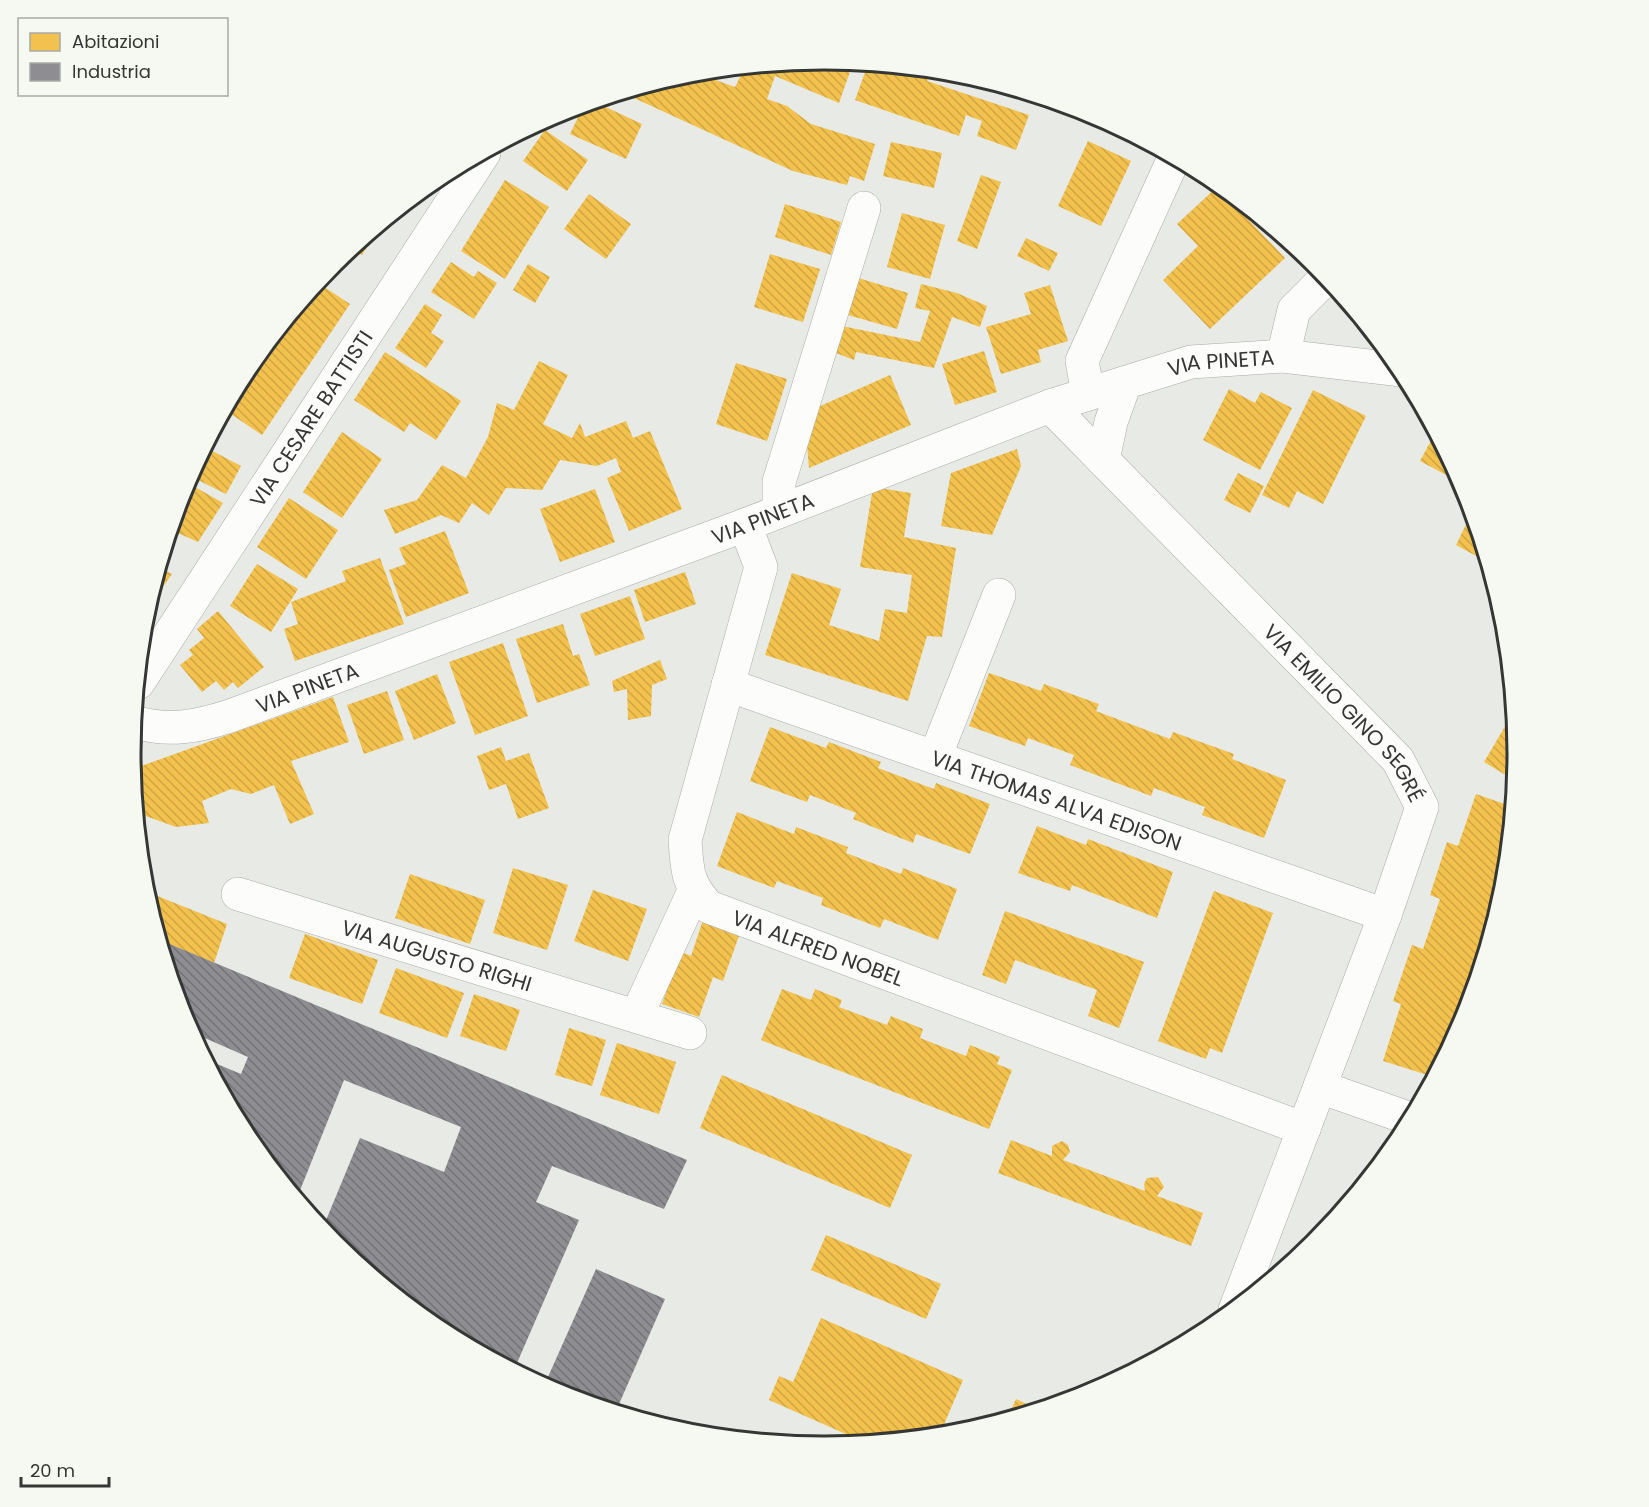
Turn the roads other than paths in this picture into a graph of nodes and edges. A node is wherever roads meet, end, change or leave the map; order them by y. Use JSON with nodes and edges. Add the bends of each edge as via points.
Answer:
{"nodes":[{"id":1,"x":1171,"y":165,"type":"edge"},
{"id":2,"x":475,"y":167,"type":"edge"},
{"id":3,"x":864,"y":208,"type":"dead end"},
{"id":4,"x":1320,"y":284,"type":"edge"},
{"id":5,"x":1283,"y":356,"type":"junction"},
{"id":6,"x":1388,"y":368,"type":"edge"},
{"id":7,"x":1125,"y":383,"type":"junction"},
{"id":8,"x":1088,"y":394,"type":"junction"},
{"id":9,"x":1050,"y":406,"type":"junction"},
{"id":10,"x":1103,"y":460,"type":"junction"},
{"id":11,"x":779,"y":511,"type":"junction"},
{"id":12,"x":745,"y":525,"type":"junction"},
{"id":13,"x":999,"y":595,"type":"dead end"},
{"id":14,"x":146,"y":670,"type":"edge"},
{"id":15,"x":728,"y":685,"type":"junction"},
{"id":16,"x":142,"y":724,"type":"edge"},
{"id":17,"x":935,"y":757,"type":"junction"},
{"id":18,"x":694,"y":891,"type":"junction"},
{"id":19,"x":238,"y":894,"type":"dead end"},
{"id":20,"x":1385,"y":915,"type":"junction"},
{"id":21,"x":638,"y":1014,"type":"junction"},
{"id":22,"x":690,"y":1033,"type":"dead end"},
{"id":23,"x":1320,"y":1087,"type":"junction"},
{"id":24,"x":1403,"y":1116,"type":"edge"},
{"id":25,"x":1304,"y":1129,"type":"junction"},
{"id":26,"x":1241,"y":1294,"type":"edge"}],
"edges":[{"from":1,"to":8,"type":"street","via":[[1082,361]]},
{"from":2,"to":14,"type":"street","name":"VIA CESARE BATTISTI"},
{"from":3,"to":11,"type":"street","via":[[779,482]]},
{"from":4,"to":5,"type":"street","via":[[1294,310]]},
{"from":5,"to":6,"type":"street","name":"VIA PINETA"},
{"from":5,"to":7,"type":"street","name":"VIA PINETA","via":[[1191,362]]},
{"from":7,"to":8,"type":"street","name":"VIA PINETA"},
{"from":7,"to":10,"type":"street"},
{"from":8,"to":9,"type":"street","name":"VIA PINETA"},
{"from":9,"to":10,"type":"street","name":"VIA EMILIO GINO SEGRÉ"},
{"from":9,"to":11,"type":"street","name":"VIA PINETA"},
{"from":10,"to":20,"type":"street","name":"VIA EMILIO GINO SEGRÉ","via":[[1398,760],[1422,807]]},
{"from":11,"to":12,"type":"street","name":"VIA PINETA"},
{"from":12,"to":15,"type":"street","via":[[761,567]]},
{"from":12,"to":16,"type":"street","name":"VIA PINETA","via":[[201,726],[171,729]]},
{"from":13,"to":17,"type":"street"},
{"from":15,"to":17,"type":"street","name":"VIA THOMAS ALVA EDISON"},
{"from":15,"to":18,"type":"street","via":[[685,840],[687,870]]},
{"from":17,"to":20,"type":"street","name":"VIA THOMAS ALVA EDISON"},
{"from":18,"to":21,"type":"street"},
{"from":18,"to":25,"type":"street","name":"VIA ALFRED NOBEL","via":[[709,906]]},
{"from":19,"to":21,"type":"street","name":"VIA AUGUSTO RIGHI"},
{"from":20,"to":23,"type":"street","name":"VIA EMILIO GINO SEGRÉ"},
{"from":21,"to":22,"type":"street","name":"VIA AUGUSTO RIGHI"},
{"from":23,"to":24,"type":"street"},
{"from":23,"to":25,"type":"street","name":"VIA EMILIO GINO SEGRÉ"},
{"from":25,"to":26,"type":"street","name":"VIA EMILIO GINO SEGRÉ"}]}
